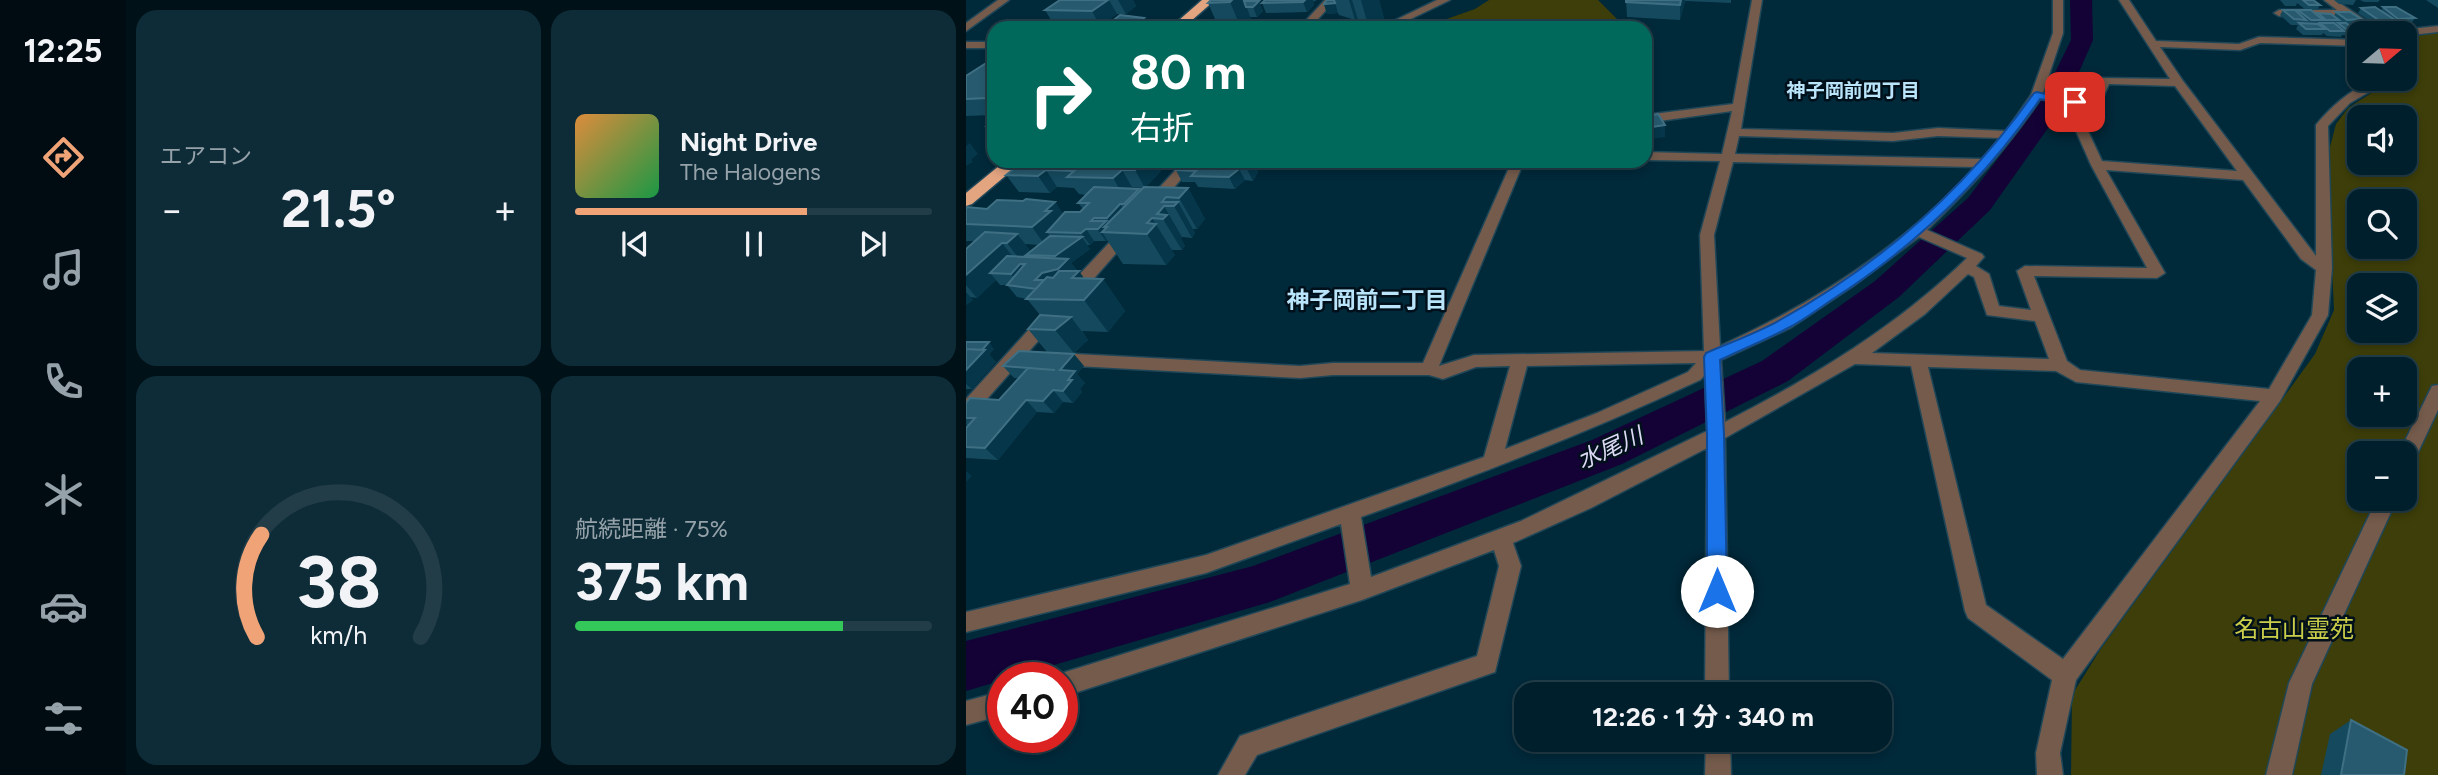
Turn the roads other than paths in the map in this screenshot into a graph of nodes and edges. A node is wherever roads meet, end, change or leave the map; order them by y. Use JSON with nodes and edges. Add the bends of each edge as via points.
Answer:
{"nodes":[{"id":1,"x":1004,"y":0,"type":"edge"},
{"id":2,"x":1209,"y":0,"type":"edge"},
{"id":3,"x":1330,"y":0,"type":"edge"},
{"id":4,"x":1445,"y":0,"type":"edge"},
{"id":5,"x":1756,"y":0,"type":"edge"},
{"id":6,"x":2058,"y":0,"type":"edge"},
{"id":7,"x":2124,"y":0,"type":"edge"},
{"id":8,"x":2329,"y":0,"type":"edge"},
{"id":9,"x":2279,"y":13,"type":"dead end"},
{"id":10,"x":2348,"y":13,"type":"junction"},
{"id":11,"x":1184,"y":21,"type":"edge"},
{"id":12,"x":1310,"y":21,"type":"edge"},
{"id":13,"x":1399,"y":21,"type":"edge"},
{"id":14,"x":2360,"y":21,"type":"edge"},
{"id":15,"x":966,"y":28,"type":"edge"},
{"id":16,"x":2438,"y":29,"type":"edge"},
{"id":17,"x":2417,"y":31,"type":"edge"},
{"id":18,"x":2347,"y":43,"type":"edge"},
{"id":19,"x":2152,"y":44,"type":"junction"},
{"id":20,"x":966,"y":45,"type":"edge"},
{"id":21,"x":987,"y":45,"type":"edge"},
{"id":22,"x":2178,"y":83,"type":"junction"},
{"id":23,"x":2364,"y":91,"type":"edge"},
{"id":24,"x":2037,"y":95,"type":"junction"},
{"id":25,"x":2094,"y":106,"type":"junction"},
{"id":26,"x":1738,"y":107,"type":"junction"},
{"id":27,"x":1652,"y":118,"type":"edge"},
{"id":28,"x":1734,"y":132,"type":"junction"},
{"id":29,"x":2010,"y":135,"type":"junction"},
{"id":30,"x":1652,"y":156,"type":"edge"},
{"id":31,"x":1726,"y":158,"type":"junction"},
{"id":32,"x":1984,"y":163,"type":"junction"},
{"id":33,"x":2097,"y":165,"type":"junction"},
{"id":34,"x":1006,"y":168,"type":"edge"},
{"id":35,"x":1185,"y":168,"type":"edge"},
{"id":36,"x":1515,"y":168,"type":"edge"},
{"id":37,"x":2247,"y":176,"type":"junction"},
{"id":38,"x":966,"y":201,"type":"edge"},
{"id":39,"x":1918,"y":231,"type":"junction"},
{"id":40,"x":1972,"y":262,"type":"junction"},
{"id":41,"x":2324,"y":268,"type":"junction"},
{"id":42,"x":2042,"y":316,"type":"junction"},
{"id":43,"x":1014,"y":356,"type":"junction"},
{"id":44,"x":1712,"y":357,"type":"junction"},
{"id":45,"x":1851,"y":358,"type":"junction"},
{"id":46,"x":1520,"y":360,"type":"junction"},
{"id":47,"x":1918,"y":360,"type":"junction"},
{"id":48,"x":2060,"y":365,"type":"junction"},
{"id":49,"x":1429,"y":369,"type":"junction"},
{"id":50,"x":2438,"y":391,"type":"edge"},
{"id":51,"x":2274,"y":396,"type":"junction"},
{"id":52,"x":966,"y":411,"type":"edge"},
{"id":53,"x":1716,"y":435,"type":"junction"},
{"id":54,"x":2414,"y":441,"type":"edge"},
{"id":55,"x":1492,"y":462,"type":"junction"},
{"id":56,"x":2381,"y":511,"type":"edge"},
{"id":57,"x":1350,"y":514,"type":"junction"},
{"id":58,"x":1501,"y":539,"type":"junction"},
{"id":59,"x":1362,"y":590,"type":"junction"},
{"id":60,"x":966,"y":622,"type":"edge"},
{"id":61,"x":2065,"y":675,"type":"junction"},
{"id":62,"x":1078,"y":680,"type":"edge"},
{"id":63,"x":1717,"y":682,"type":"edge"},
{"id":64,"x":987,"y":707,"type":"edge"},
{"id":65,"x":966,"y":713,"type":"edge"},
{"id":66,"x":1718,"y":752,"type":"edge"},
{"id":67,"x":1231,"y":775,"type":"edge"},
{"id":68,"x":1718,"y":775,"type":"edge"},
{"id":69,"x":2050,"y":775,"type":"edge"},
{"id":70,"x":2279,"y":775,"type":"edge"}],
"edges":[{"from":1,"to":15,"type":"street"},
{"from":2,"to":11,"type":"highway"},
{"from":3,"to":12,"type":"street"},
{"from":4,"to":13,"type":"street"},
{"from":5,"to":26,"type":"street"},
{"from":6,"to":24,"type":"street","via":[[2058,33]]},
{"from":7,"to":19,"type":"street"},
{"from":8,"to":10,"type":"street"},
{"from":9,"to":10,"type":"street"},
{"from":10,"to":14,"type":"street"},
{"from":16,"to":17,"type":"street"},
{"from":18,"to":19,"type":"street","via":[[2259,40],[2240,47]]},
{"from":19,"to":22,"type":"street"},
{"from":20,"to":21,"type":"street"},
{"from":22,"to":25,"type":"street","via":[[2105,80]]},
{"from":22,"to":37,"type":"street"},
{"from":23,"to":41,"type":"street","via":[[2322,125]]},
{"from":24,"to":25,"type":"street"},
{"from":24,"to":29,"type":"street"},
{"from":25,"to":33,"type":"street","via":[[2082,131]]},
{"from":26,"to":27,"type":"street"},
{"from":26,"to":28,"type":"street"},
{"from":28,"to":29,"type":"street","via":[[1868,137],[1937,132]]},
{"from":28,"to":31,"type":"street"},
{"from":29,"to":32,"type":"street"},
{"from":30,"to":31,"type":"street"},
{"from":31,"to":32,"type":"street"},
{"from":31,"to":44,"type":"street","via":[[1707,235]]},
{"from":32,"to":39,"type":"street"},
{"from":33,"to":37,"type":"street"},
{"from":33,"to":42,"type":"street","via":[[2157,273],[2025,271]]},
{"from":34,"to":38,"type":"highway"},
{"from":35,"to":43,"type":"street"},
{"from":36,"to":49,"type":"street"},
{"from":37,"to":41,"type":"street","via":[[2306,256]]},
{"from":39,"to":40,"type":"street"},
{"from":39,"to":44,"type":"street","via":[[1784,324]]},
{"from":40,"to":42,"type":"street","via":[[1981,274],[1993,311]]},
{"from":40,"to":45,"type":"street","via":[[1920,311]]},
{"from":41,"to":51,"type":"street","via":[[2320,315]]},
{"from":42,"to":48,"type":"street"},
{"from":43,"to":49,"type":"street","via":[[1300,372]]},
{"from":43,"to":52,"type":"street"},
{"from":44,"to":46,"type":"street"},
{"from":44,"to":53,"type":"street"},
{"from":44,"to":55,"type":"street","via":[[1694,376]]},
{"from":45,"to":47,"type":"street"},
{"from":45,"to":53,"type":"street"},
{"from":46,"to":49,"type":"street","via":[[1474,361],[1443,373]]},
{"from":46,"to":55,"type":"street"},
{"from":47,"to":48,"type":"street"},
{"from":47,"to":61,"type":"street","via":[[1976,611]]},
{"from":48,"to":51,"type":"street","via":[[2076,376]]},
{"from":50,"to":54,"type":"street"},
{"from":51,"to":61,"type":"street"},
{"from":53,"to":58,"type":"street"},
{"from":53,"to":63,"type":"street"},
{"from":55,"to":57,"type":"street"},
{"from":56,"to":70,"type":"street","via":[[2301,684]]},
{"from":57,"to":59,"type":"street"},
{"from":57,"to":60,"type":"street","via":[[1206,564]]},
{"from":58,"to":59,"type":"street"},
{"from":58,"to":67,"type":"street","via":[[1510,566],[1487,664],[1249,745]]},
{"from":59,"to":62,"type":"street"},
{"from":61,"to":69,"type":"street","via":[[2048,753]]},
{"from":64,"to":65,"type":"street"},
{"from":66,"to":68,"type":"street"}]}
